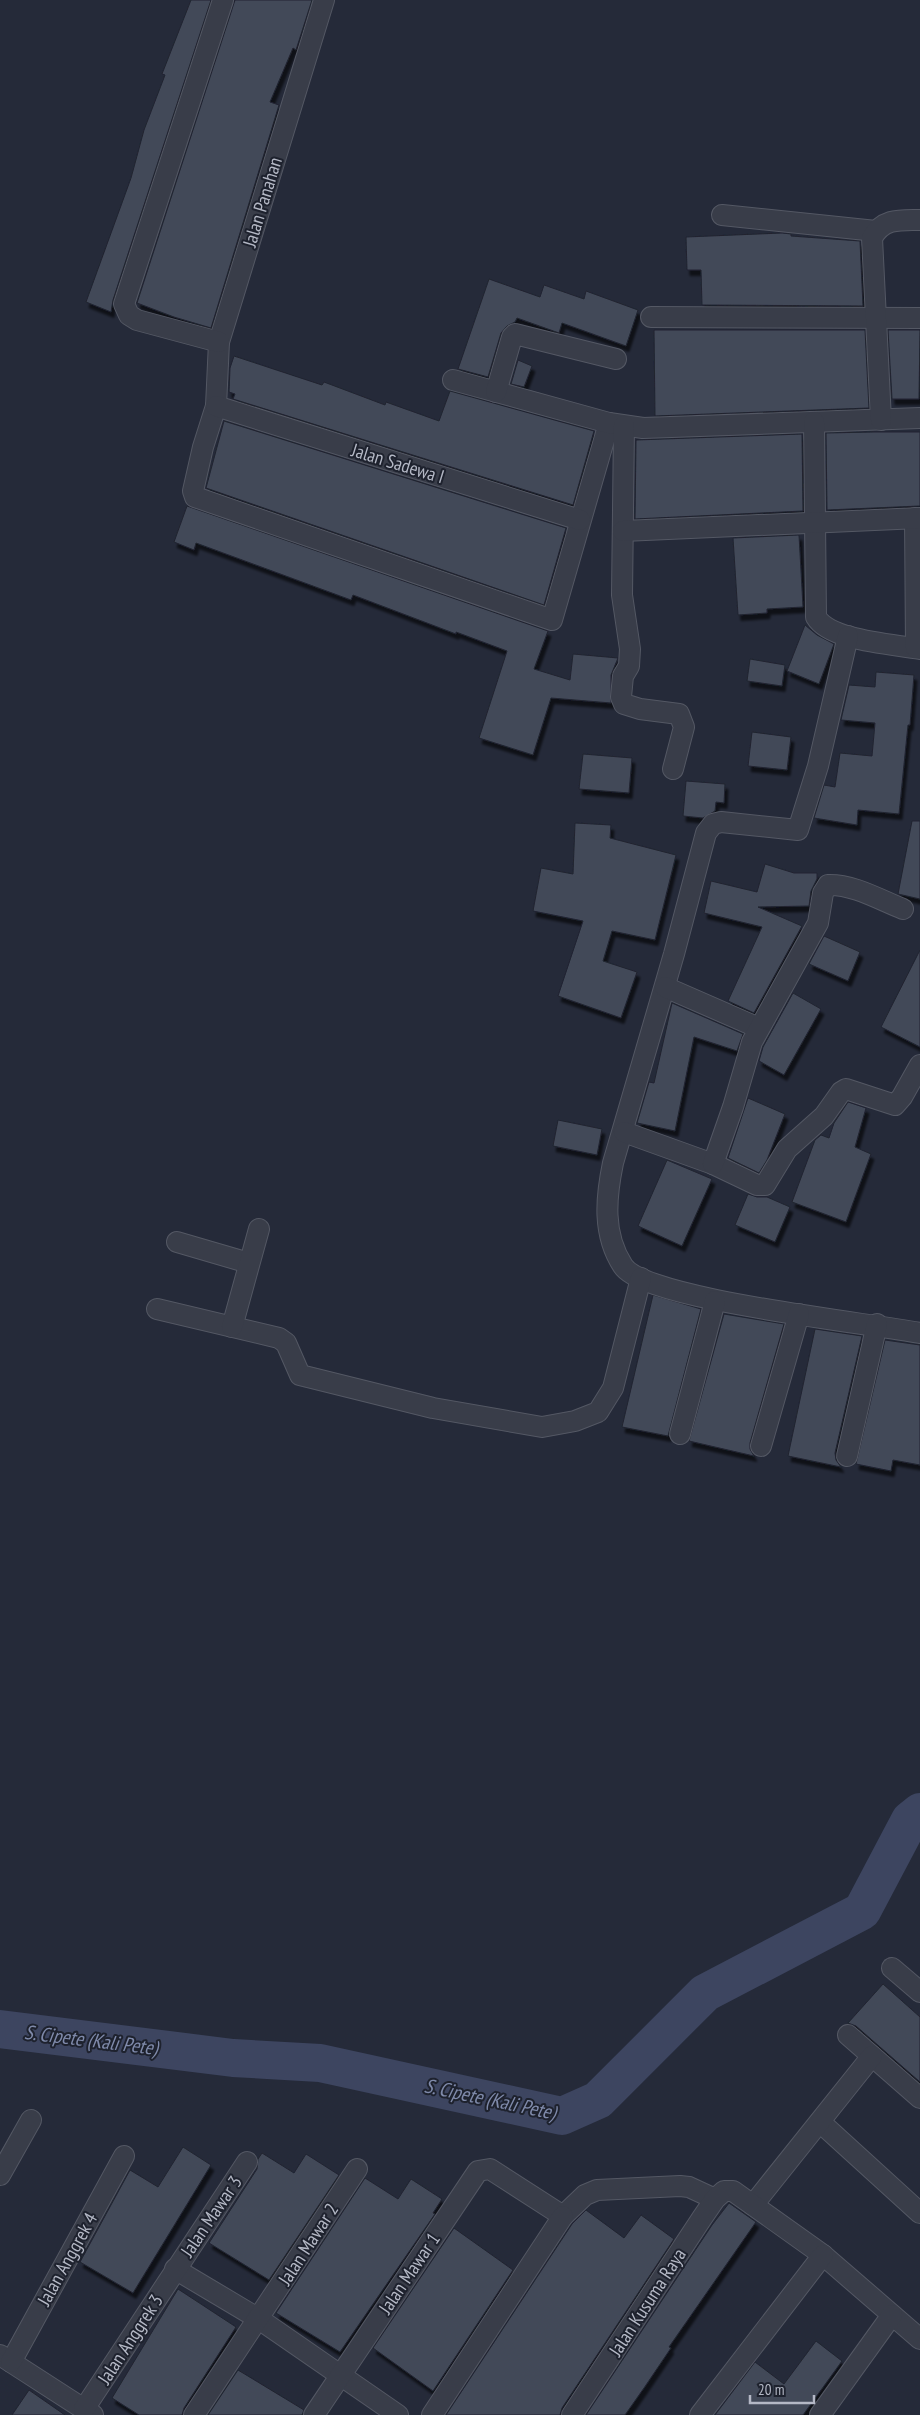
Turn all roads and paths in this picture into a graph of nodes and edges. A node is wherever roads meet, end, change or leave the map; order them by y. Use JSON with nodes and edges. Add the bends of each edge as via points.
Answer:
{"nodes":[{"id":1,"x":223,"y":0,"type":"edge"},
{"id":2,"x":324,"y":0,"type":"edge"},
{"id":3,"x":722,"y":215,"type":"dead end"},
{"id":4,"x":920,"y":220,"type":"edge"},
{"id":5,"x":876,"y":231,"type":"junction"},
{"id":6,"x":651,"y":317,"type":"dead end"},
{"id":7,"x":920,"y":318,"type":"edge"},
{"id":8,"x":876,"y":319,"type":"junction"},
{"id":9,"x":218,"y":342,"type":"junction"},
{"id":10,"x":616,"y":359,"type":"dead end"},
{"id":11,"x":453,"y":380,"type":"dead end"},
{"id":12,"x":496,"y":392,"type":"junction"},
{"id":13,"x":216,"y":406,"type":"junction"},
{"id":14,"x":920,"y":418,"type":"edge"},
{"id":15,"x":881,"y":420,"type":"junction"},
{"id":16,"x":814,"y":422,"type":"junction"},
{"id":17,"x":616,"y":424,"type":"junction"},
{"id":18,"x":918,"y":518,"type":"edge"},
{"id":19,"x":580,"y":520,"type":"junction"},
{"id":20,"x":816,"y":523,"type":"junction"},
{"id":21,"x":623,"y":531,"type":"junction"},
{"id":22,"x":848,"y":636,"type":"junction"},
{"id":23,"x":918,"y":648,"type":"edge"},
{"id":24,"x":673,"y":769,"type":"dead end"},
{"id":25,"x":903,"y":909,"type":"dead end"},
{"id":26,"x":664,"y":987,"type":"junction"},
{"id":27,"x":759,"y":1028,"type":"junction"},
{"id":28,"x":920,"y":1065,"type":"edge"},
{"id":29,"x":624,"y":1132,"type":"junction"},
{"id":30,"x":713,"y":1164,"type":"junction"},
{"id":31,"x":259,"y":1229,"type":"dead end"},
{"id":32,"x":177,"y":1242,"type":"dead end"},
{"id":33,"x":249,"y":1263,"type":"junction"},
{"id":34,"x":641,"y":1278,"type":"junction"},
{"id":35,"x":714,"y":1301,"type":"junction"},
{"id":36,"x":157,"y":1310,"type":"dead end"},
{"id":37,"x":799,"y":1314,"type":"junction"},
{"id":38,"x":877,"y":1324,"type":"junction"},
{"id":39,"x":232,"y":1327,"type":"junction"},
{"id":40,"x":920,"y":1333,"type":"edge"},
{"id":41,"x":680,"y":1434,"type":"dead end"},
{"id":42,"x":761,"y":1446,"type":"dead end"},
{"id":43,"x":847,"y":1456,"type":"dead end"},
{"id":44,"x":892,"y":1968,"type":"dead end"},
{"id":45,"x":920,"y":1992,"type":"edge"},
{"id":46,"x":848,"y":2035,"type":"dead end"},
{"id":47,"x":872,"y":2056,"type":"junction"},
{"id":48,"x":920,"y":2098,"type":"edge"},
{"id":49,"x":31,"y":2120,"type":"dead end"},
{"id":50,"x":820,"y":2122,"type":"junction"},
{"id":51,"x":124,"y":2156,"type":"dead end"},
{"id":52,"x":247,"y":2162,"type":"dead end"},
{"id":53,"x":357,"y":2169,"type":"dead end"},
{"id":54,"x":0,"y":2175,"type":"edge"},
{"id":55,"x":720,"y":2195,"type":"junction"},
{"id":56,"x":753,"y":2205,"type":"junction"},
{"id":57,"x":920,"y":2213,"type":"edge"},
{"id":58,"x":563,"y":2216,"type":"junction"},
{"id":59,"x":823,"y":2255,"type":"junction"},
{"id":60,"x":175,"y":2269,"type":"junction"},
{"id":61,"x":892,"y":2315,"type":"junction"},
{"id":62,"x":259,"y":2319,"type":"junction"},
{"id":63,"x":920,"y":2340,"type":"edge"},
{"id":64,"x":5,"y":2358,"type":"edge"},
{"id":65,"x":340,"y":2375,"type":"junction"},
{"id":66,"x":89,"y":2412,"type":"edge"},
{"id":67,"x":194,"y":2415,"type":"edge"},
{"id":68,"x":314,"y":2415,"type":"edge"},
{"id":69,"x":398,"y":2415,"type":"edge"},
{"id":70,"x":432,"y":2415,"type":"edge"},
{"id":71,"x":572,"y":2415,"type":"edge"},
{"id":72,"x":700,"y":2415,"type":"edge"},
{"id":73,"x":820,"y":2415,"type":"edge"}],
"edges":[{"from":1,"to":9,"type":"street","via":[[124,304],[129,315],[137,320]]},
{"from":2,"to":9,"type":"street","name":"Jalan Panahan"},
{"from":3,"to":5,"type":"street"},
{"from":4,"to":5,"type":"street","via":[[894,220]]},
{"from":5,"to":8,"type":"street","via":[[872,246]]},
{"from":6,"to":8,"type":"street"},
{"from":7,"to":8,"type":"street"},
{"from":8,"to":15,"type":"street"},
{"from":9,"to":13,"type":"street","name":"Jalan Panahan"},
{"from":10,"to":12,"type":"street","via":[[515,334]]},
{"from":11,"to":12,"type":"street"},
{"from":12,"to":17,"type":"street"},
{"from":13,"to":19,"type":"street","name":"Jalan Sadewa I"},
{"from":13,"to":19,"type":"street","name":"Jalan Panahan","via":[[193,491],[198,500],[374,557],[552,620]]},
{"from":14,"to":15,"type":"street"},
{"from":15,"to":16,"type":"street"},
{"from":16,"to":17,"type":"street","via":[[643,428]]},
{"from":16,"to":20,"type":"street"},
{"from":17,"to":19,"type":"street"},
{"from":17,"to":21,"type":"street"},
{"from":18,"to":20,"type":"street"},
{"from":18,"to":23,"type":"street"},
{"from":20,"to":21,"type":"street"},
{"from":20,"to":22,"type":"street","via":[[816,617],[822,626]]},
{"from":21,"to":24,"type":"street","via":[[622,595],[630,649],[628,666],[622,676],[621,697],[624,704],[679,714],[684,727]]},
{"from":22,"to":23,"type":"street"},
{"from":22,"to":26,"type":"street","via":[[818,766],[800,826],[795,831],[721,822],[710,827]]},
{"from":25,"to":27,"type":"street","via":[[857,890],[828,885],[823,893],[818,922]]},
{"from":26,"to":27,"type":"street"},
{"from":26,"to":29,"type":"street"},
{"from":27,"to":30,"type":"street"},
{"from":28,"to":30,"type":"street","via":[[895,1105],[846,1089],[841,1092],[824,1116],[787,1148],[765,1185],[757,1185]]},
{"from":29,"to":30,"type":"street"},
{"from":29,"to":34,"type":"street","via":[[609,1184],[606,1215],[623,1267]]},
{"from":31,"to":33,"type":"street"},
{"from":32,"to":33,"type":"street"},
{"from":33,"to":39,"type":"street"},
{"from":34,"to":35,"type":"street"},
{"from":34,"to":39,"type":"street","via":[[613,1388],[598,1412],[575,1421],[542,1427],[433,1408],[300,1375],[286,1343],[279,1338]]},
{"from":35,"to":37,"type":"street"},
{"from":35,"to":41,"type":"street"},
{"from":36,"to":39,"type":"street"},
{"from":37,"to":38,"type":"street"},
{"from":37,"to":42,"type":"street"},
{"from":38,"to":40,"type":"street"},
{"from":38,"to":43,"type":"street"},
{"from":44,"to":45,"type":"street"},
{"from":46,"to":47,"type":"street"},
{"from":47,"to":48,"type":"street"},
{"from":47,"to":50,"type":"street"},
{"from":49,"to":54,"type":"street"},
{"from":50,"to":56,"type":"street"},
{"from":50,"to":57,"type":"street"},
{"from":51,"to":64,"type":"street","name":"Jalan Anggrek 4"},
{"from":52,"to":60,"type":"street","name":"Jalan Mawar 3"},
{"from":53,"to":62,"type":"street","name":"Jalan Mawar 2"},
{"from":55,"to":56,"type":"street","via":[[733,2191]]},
{"from":55,"to":58,"type":"street","via":[[680,2186],[597,2190],[585,2195]]},
{"from":55,"to":71,"type":"street","name":"Jalan Kusuma Raya"},
{"from":56,"to":59,"type":"street"},
{"from":58,"to":65,"type":"street","name":"Jalan Mawar 1","via":[[490,2169],[478,2171]]},
{"from":58,"to":70,"type":"street"},
{"from":59,"to":61,"type":"street"},
{"from":59,"to":72,"type":"street"},
{"from":60,"to":62,"type":"street"},
{"from":60,"to":66,"type":"street","name":"Jalan Anggrek 3"},
{"from":61,"to":63,"type":"street"},
{"from":61,"to":73,"type":"street"},
{"from":62,"to":65,"type":"street"},
{"from":62,"to":67,"type":"street","name":"Jalan Mawar 2"},
{"from":64,"to":66,"type":"street"},
{"from":65,"to":68,"type":"street","name":"Jalan Mawar 1"},
{"from":65,"to":69,"type":"street"}]}
